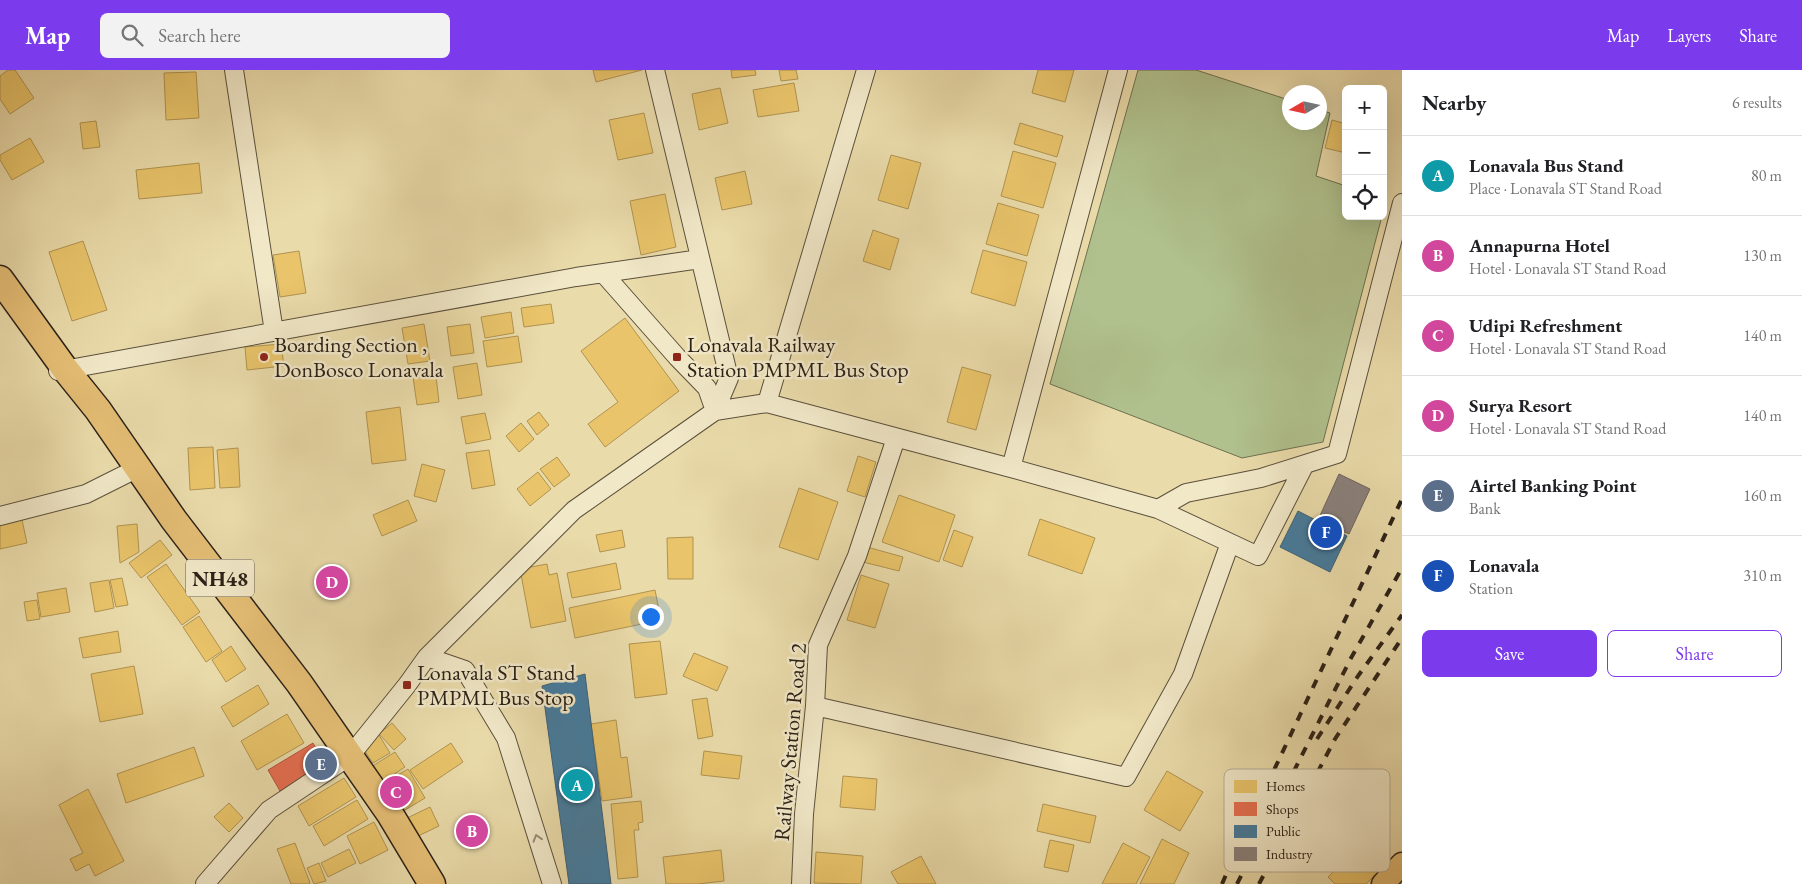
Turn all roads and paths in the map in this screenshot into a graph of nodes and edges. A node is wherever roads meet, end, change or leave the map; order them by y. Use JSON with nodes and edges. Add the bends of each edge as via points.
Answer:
{"nodes":[{"id":1,"x":234,"y":70,"type":"edge"},
{"id":2,"x":656,"y":70,"type":"edge"},
{"id":3,"x":866,"y":70,"type":"edge"},
{"id":4,"x":1118,"y":70,"type":"edge"},
{"id":5,"x":1402,"y":203,"type":"edge"},
{"id":6,"x":700,"y":259,"type":"junction"},
{"id":7,"x":603,"y":273,"type":"junction"},
{"id":8,"x":0,"y":278,"type":"edge"},
{"id":9,"x":0,"y":299,"type":"edge"},
{"id":10,"x":274,"y":332,"type":"junction"},
{"id":11,"x":59,"y":370,"type":"junction"},
{"id":12,"x":767,"y":404,"type":"junction"},
{"id":13,"x":714,"y":411,"type":"junction"},
{"id":14,"x":896,"y":438,"type":"junction"},
{"id":15,"x":1305,"y":464,"type":"junction"},
{"id":16,"x":1011,"y":468,"type":"junction"},
{"id":17,"x":133,"y":471,"type":"junction"},
{"id":18,"x":1158,"y":509,"type":"junction"},
{"id":19,"x":0,"y":516,"type":"edge"},
{"id":20,"x":1230,"y":543,"type":"junction"},
{"id":21,"x":427,"y":657,"type":"junction"},
{"id":22,"x":815,"y":706,"type":"junction"},
{"id":23,"x":347,"y":759,"type":"junction"},
{"id":24,"x":1402,"y":864,"type":"edge"},
{"id":25,"x":205,"y":884,"type":"edge"},
{"id":26,"x":424,"y":884,"type":"edge"},
{"id":27,"x":432,"y":884,"type":"edge"},
{"id":28,"x":552,"y":884,"type":"edge"},
{"id":29,"x":801,"y":884,"type":"edge"},
{"id":30,"x":1383,"y":884,"type":"edge"}],
"edges":[{"from":1,"to":10,"type":"street"},
{"from":2,"to":6,"type":"street"},
{"from":3,"to":12,"type":"street"},
{"from":4,"to":16,"type":"street"},
{"from":5,"to":15,"type":"street","via":[[1337,454]]},
{"from":6,"to":7,"type":"street"},
{"from":6,"to":13,"type":"street","via":[[729,378]]},
{"from":7,"to":10,"type":"street"},
{"from":7,"to":13,"type":"street","via":[[707,388]]},
{"from":8,"to":11,"type":"highway","number":"NH48"},
{"from":9,"to":11,"type":"highway","number":"NH48"},
{"from":10,"to":11,"type":"street"},
{"from":11,"to":17,"type":"highway","number":"NH48","via":[[98,410]]},
{"from":12,"to":13,"type":"street"},
{"from":12,"to":14,"type":"street"},
{"from":13,"to":21,"type":"street","via":[[574,510]]},
{"from":14,"to":16,"type":"street"},
{"from":14,"to":22,"type":"street","name":"Railway Station Road 2","via":[[857,556],[818,645]]},
{"from":15,"to":18,"type":"street","via":[[1261,478],[1186,493]]},
{"from":15,"to":20,"type":"street","via":[[1258,556]]},
{"from":16,"to":18,"type":"street"},
{"from":17,"to":19,"type":"street","via":[[86,494]]},
{"from":17,"to":23,"type":"highway","number":"NH48","via":[[299,683]]},
{"from":18,"to":20,"type":"street"},
{"from":20,"to":22,"type":"street","via":[[1183,674],[1126,776]]},
{"from":21,"to":23,"type":"street"},
{"from":28,"to":21,"type":"street","one_way":true,"via":[[506,738],[465,670]]},
{"from":22,"to":29,"type":"street","name":"Railway Station Road 2"},
{"from":23,"to":25,"type":"street","via":[[269,810]]},
{"from":23,"to":26,"type":"highway","number":"NH48"},
{"from":23,"to":27,"type":"highway","number":"NH48","via":[[390,814]]},
{"from":24,"to":30,"type":"main road"}]}
